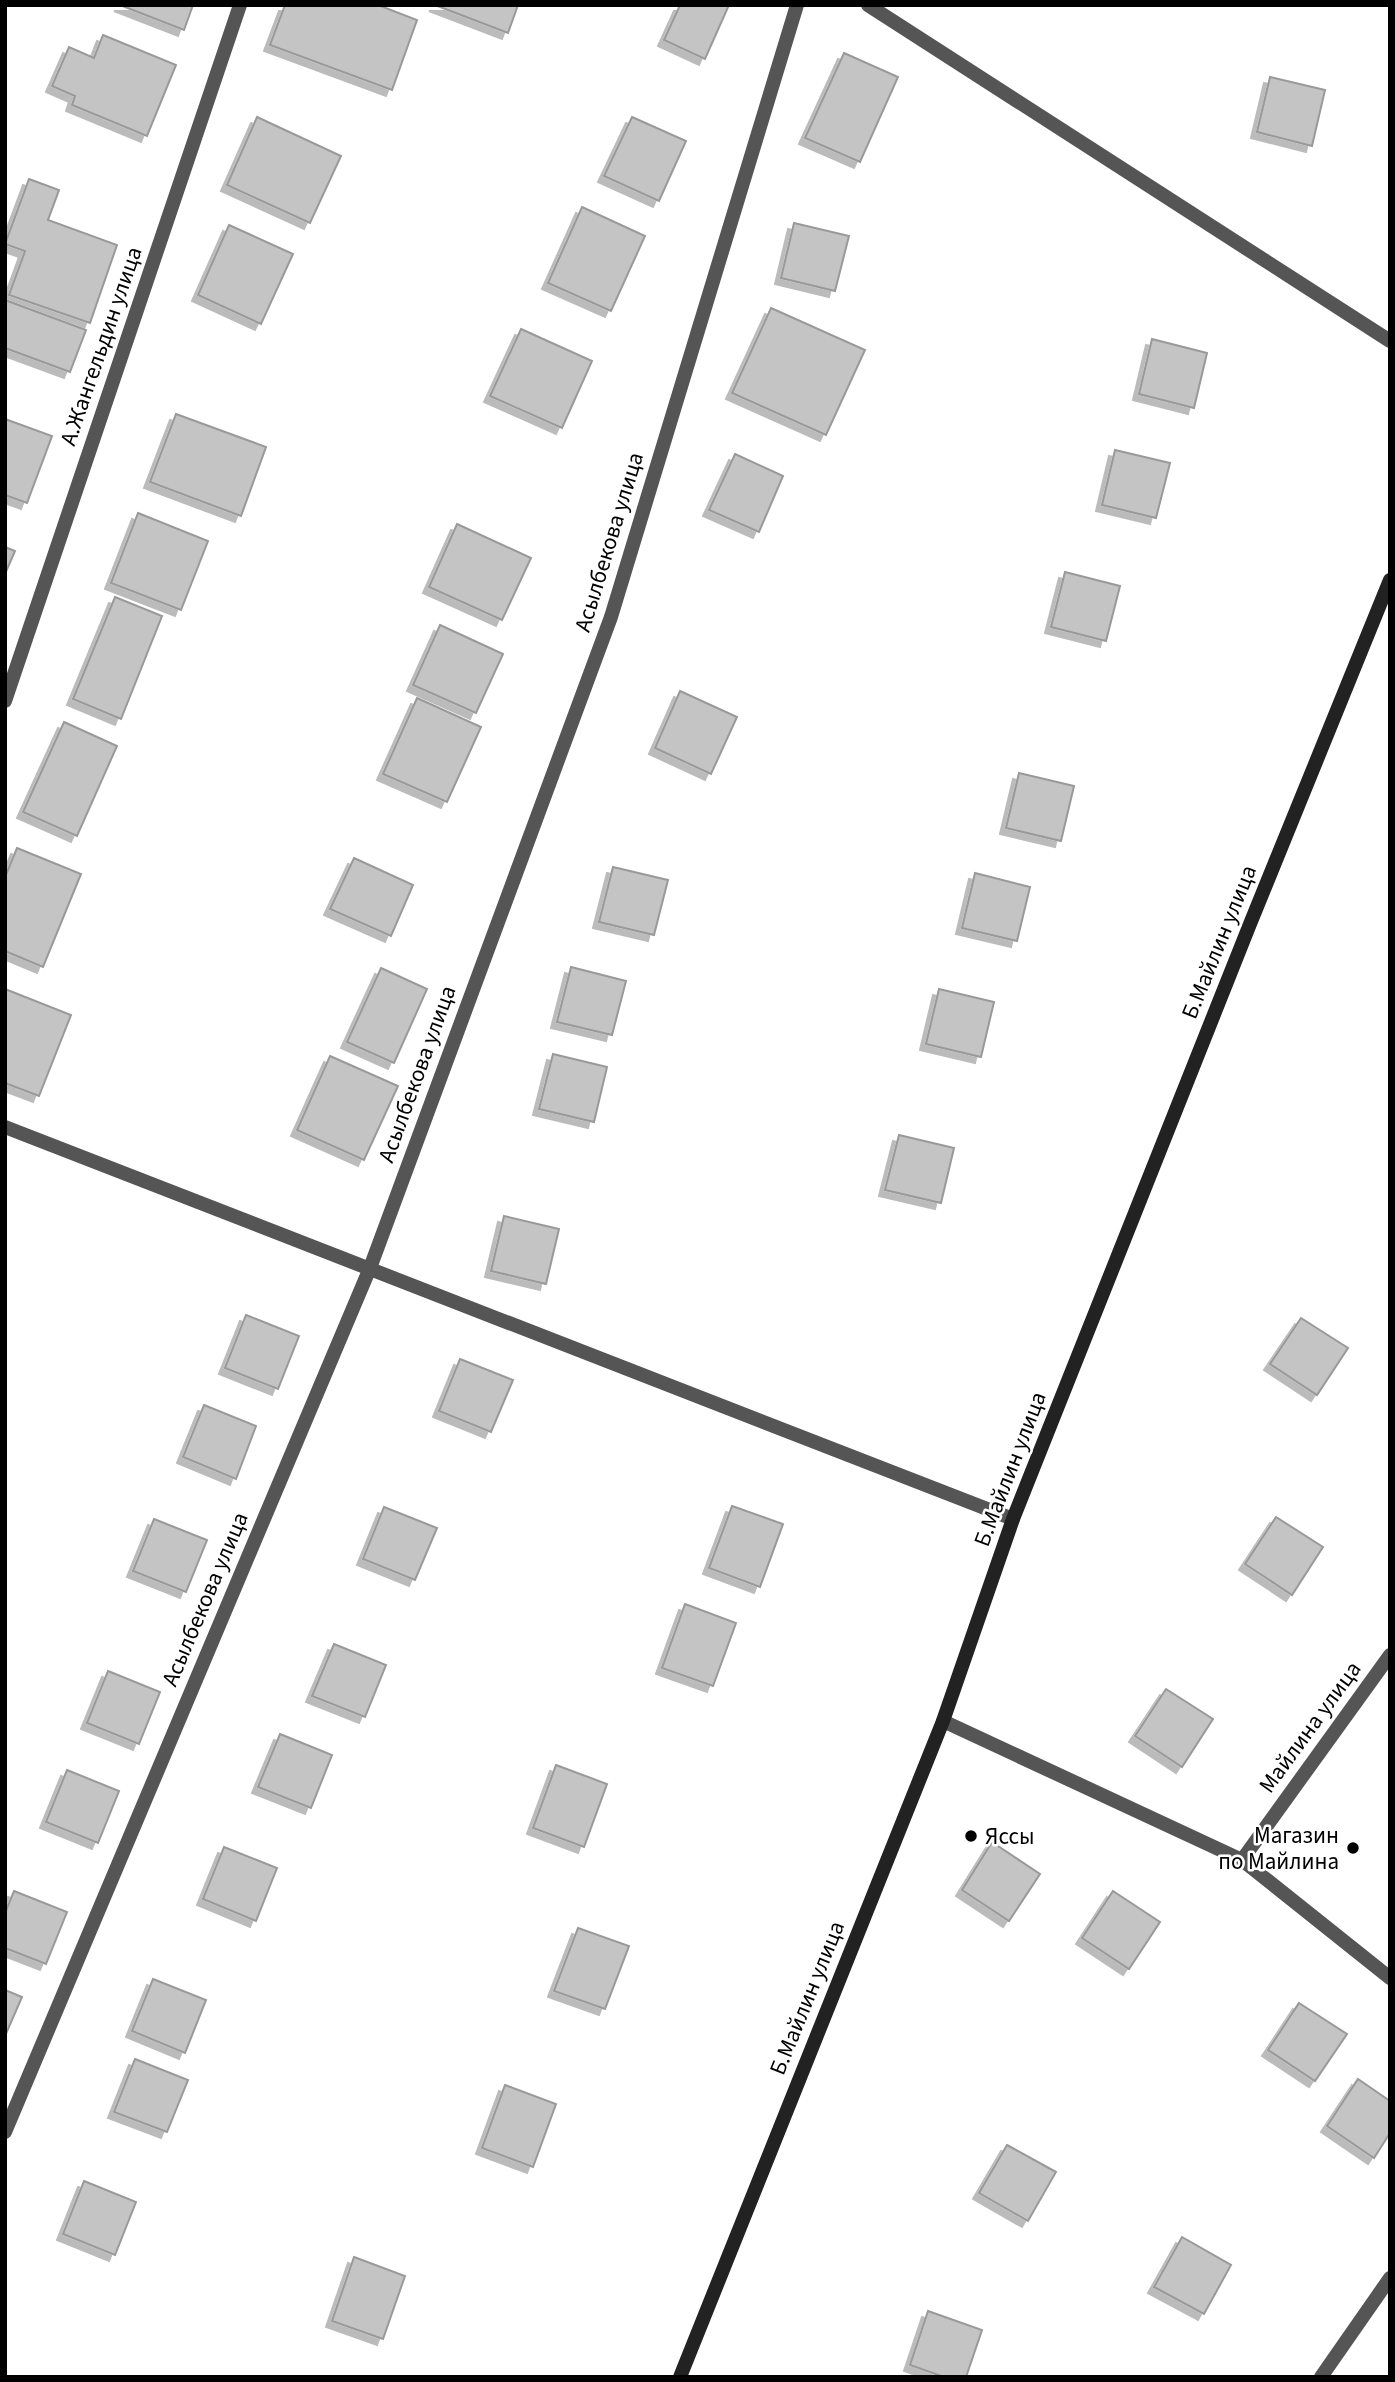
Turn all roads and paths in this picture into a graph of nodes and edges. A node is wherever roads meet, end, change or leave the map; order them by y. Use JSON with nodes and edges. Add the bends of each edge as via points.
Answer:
{"nodes":[{"id":1,"x":240,"y":5,"type":"edge"},
{"id":2,"x":797,"y":5,"type":"edge"},
{"id":3,"x":869,"y":5,"type":"edge"},
{"id":4,"x":1390,"y":341,"type":"edge"},
{"id":5,"x":1390,"y":580,"type":"edge"},
{"id":6,"x":5,"y":701,"type":"edge"},
{"id":7,"x":5,"y":1127,"type":"edge"},
{"id":8,"x":370,"y":1268,"type":"junction"},
{"id":9,"x":1013,"y":1519,"type":"junction"},
{"id":10,"x":1390,"y":1655,"type":"edge"},
{"id":11,"x":943,"y":1721,"type":"junction"},
{"id":12,"x":1242,"y":1860,"type":"junction"},
{"id":13,"x":1390,"y":1978,"type":"edge"},
{"id":14,"x":5,"y":2132,"type":"edge"},
{"id":15,"x":1390,"y":2278,"type":"edge"},
{"id":16,"x":680,"y":2377,"type":"edge"},
{"id":17,"x":1321,"y":2377,"type":"edge"}],
"edges":[{"from":1,"to":6,"type":"street","name":"А.Жангельдин улица"},
{"from":2,"to":8,"type":"street","name":"Асылбекова улица","via":[[611,617]]},
{"from":3,"to":4,"type":"street"},
{"from":5,"to":9,"type":"street","name":"Б.Майлин улица"},
{"from":7,"to":8,"type":"street"},
{"from":8,"to":9,"type":"street"},
{"from":8,"to":14,"type":"street","name":"Асылбекова улица"},
{"from":9,"to":11,"type":"street","name":"Б.Майлин улица"},
{"from":10,"to":12,"type":"street","name":"Майлина улица"},
{"from":11,"to":12,"type":"street"},
{"from":11,"to":16,"type":"street","name":"Б.Майлин улица"},
{"from":12,"to":13,"type":"street"},
{"from":15,"to":17,"type":"street"}]}
